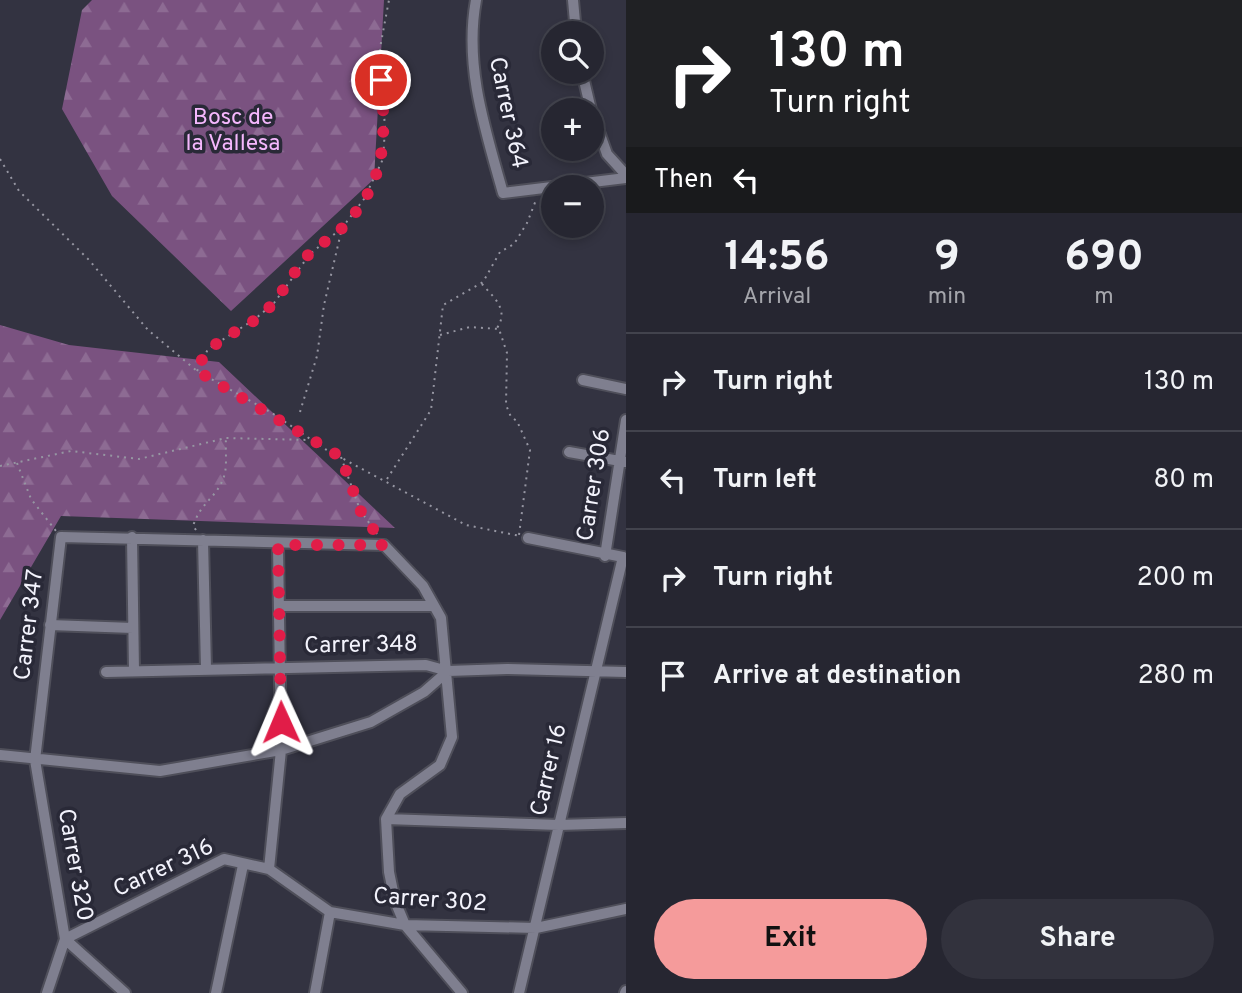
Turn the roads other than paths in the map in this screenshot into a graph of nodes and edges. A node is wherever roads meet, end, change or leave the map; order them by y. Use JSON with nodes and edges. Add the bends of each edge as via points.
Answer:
{"nodes":[{"id":1,"x":476,"y":0,"type":"edge"},
{"id":2,"x":573,"y":0,"type":"edge"},
{"id":3,"x":575,"y":21,"type":"edge"},
{"id":4,"x":604,"y":146,"type":"edge"},
{"id":5,"x":626,"y":177,"type":"edge"},
{"id":6,"x":583,"y":380,"type":"dead end"},
{"id":7,"x":626,"y":389,"type":"edge"},
{"id":8,"x":626,"y":420,"type":"edge"},
{"id":9,"x":569,"y":452,"type":"dead end"},
{"id":10,"x":623,"y":462,"type":"edge"},
{"id":11,"x":132,"y":537,"type":"junction"},
{"id":12,"x":523,"y":537,"type":"road end"},
{"id":13,"x":203,"y":540,"type":"junction"},
{"id":14,"x":278,"y":545,"type":"junction"},
{"id":15,"x":605,"y":556,"type":"junction"},
{"id":16,"x":625,"y":556,"type":"edge"},
{"id":17,"x":280,"y":606,"type":"junction"},
{"id":18,"x":433,"y":606,"type":"junction"},
{"id":19,"x":50,"y":625,"type":"junction"},
{"id":20,"x":133,"y":628,"type":"junction"},
{"id":21,"x":280,"y":668,"type":"junction"},
{"id":22,"x":206,"y":669,"type":"junction"},
{"id":23,"x":595,"y":670,"type":"junction"},
{"id":24,"x":134,"y":671,"type":"junction"},
{"id":25,"x":448,"y":671,"type":"junction"},
{"id":26,"x":626,"y":671,"type":"edge"},
{"id":27,"x":106,"y":672,"type":"dead end"},
{"id":28,"x":281,"y":750,"type":"junction"},
{"id":29,"x":0,"y":755,"type":"edge"},
{"id":30,"x":35,"y":760,"type":"junction"},
{"id":31,"x":386,"y":819,"type":"junction"},
{"id":32,"x":626,"y":823,"type":"edge"},
{"id":33,"x":559,"y":825,"type":"junction"},
{"id":34,"x":243,"y":865,"type":"junction"},
{"id":35,"x":269,"y":869,"type":"junction"},
{"id":36,"x":626,"y":909,"type":"edge"},
{"id":37,"x":330,"y":912,"type":"junction"},
{"id":38,"x":405,"y":925,"type":"junction"},
{"id":39,"x":536,"y":928,"type":"junction"},
{"id":40,"x":65,"y":939,"type":"junction"},
{"id":41,"x":47,"y":993,"type":"edge"},
{"id":42,"x":125,"y":993,"type":"edge"},
{"id":43,"x":216,"y":993,"type":"edge"},
{"id":44,"x":315,"y":993,"type":"edge"},
{"id":45,"x":463,"y":993,"type":"edge"},
{"id":46,"x":519,"y":993,"type":"edge"}],
"edges":[{"from":1,"to":5,"type":"street","name":"Carrer 364","via":[[473,76],[503,193]]},
{"from":2,"to":3,"type":"street"},
{"from":4,"to":5,"type":"street"},
{"from":6,"to":7,"type":"street"},
{"from":8,"to":10,"type":"street","name":"Carrer 306"},
{"from":9,"to":10,"type":"street"},
{"from":10,"to":15,"type":"street","name":"Carrer 306"},
{"from":11,"to":13,"type":"street"},
{"from":11,"to":19,"type":"street","name":"Carrer 347","via":[[61,537]]},
{"from":11,"to":20,"type":"street"},
{"from":12,"to":15,"type":"street"},
{"from":13,"to":14,"type":"street"},
{"from":13,"to":22,"type":"street"},
{"from":14,"to":17,"type":"street"},
{"from":14,"to":18,"type":"street","via":[[384,545],[424,586]]},
{"from":15,"to":16,"type":"street"},
{"from":16,"to":23,"type":"street","name":"Carrer 16"},
{"from":17,"to":18,"type":"street"},
{"from":17,"to":21,"type":"street"},
{"from":18,"to":25,"type":"street","via":[[441,618]]},
{"from":19,"to":20,"type":"street"},
{"from":19,"to":30,"type":"street","name":"Carrer 347"},
{"from":20,"to":24,"type":"street"},
{"from":21,"to":22,"type":"street","name":"Carrer 348"},
{"from":21,"to":25,"type":"street","name":"Carrer 348","via":[[426,665]]},
{"from":21,"to":28,"type":"street"},
{"from":22,"to":24,"type":"street","name":"Carrer 348"},
{"from":23,"to":25,"type":"street","name":"Carrer 348"},
{"from":23,"to":26,"type":"street","name":"Carrer 348"},
{"from":23,"to":33,"type":"street","name":"Carrer 16"},
{"from":24,"to":27,"type":"street","name":"Carrer 348"},
{"from":25,"to":28,"type":"street","via":[[424,692],[371,722]]},
{"from":25,"to":31,"type":"street","via":[[452,737],[440,765],[400,794]]},
{"from":28,"to":30,"type":"street","via":[[160,771]]},
{"from":28,"to":35,"type":"street"},
{"from":29,"to":30,"type":"street"},
{"from":30,"to":40,"type":"street","name":"Carrer 320"},
{"from":31,"to":33,"type":"street"},
{"from":31,"to":38,"type":"street","via":[[388,872]]},
{"from":32,"to":33,"type":"street"},
{"from":33,"to":39,"type":"street","name":"Carrer 16"},
{"from":34,"to":35,"type":"street","name":"Carrer 302"},
{"from":34,"to":40,"type":"street","name":"Carrer 316","via":[[224,859]]},
{"from":34,"to":43,"type":"street"},
{"from":35,"to":37,"type":"street","name":"Carrer 302"},
{"from":36,"to":39,"type":"street","name":"Carrer 302"},
{"from":37,"to":38,"type":"street","name":"Carrer 302"},
{"from":37,"to":44,"type":"street"},
{"from":38,"to":39,"type":"street","name":"Carrer 302"},
{"from":38,"to":45,"type":"street"},
{"from":39,"to":46,"type":"street","name":"Carrer 16"},
{"from":40,"to":41,"type":"street"},
{"from":40,"to":42,"type":"street","name":"Carrer 320"}]}
